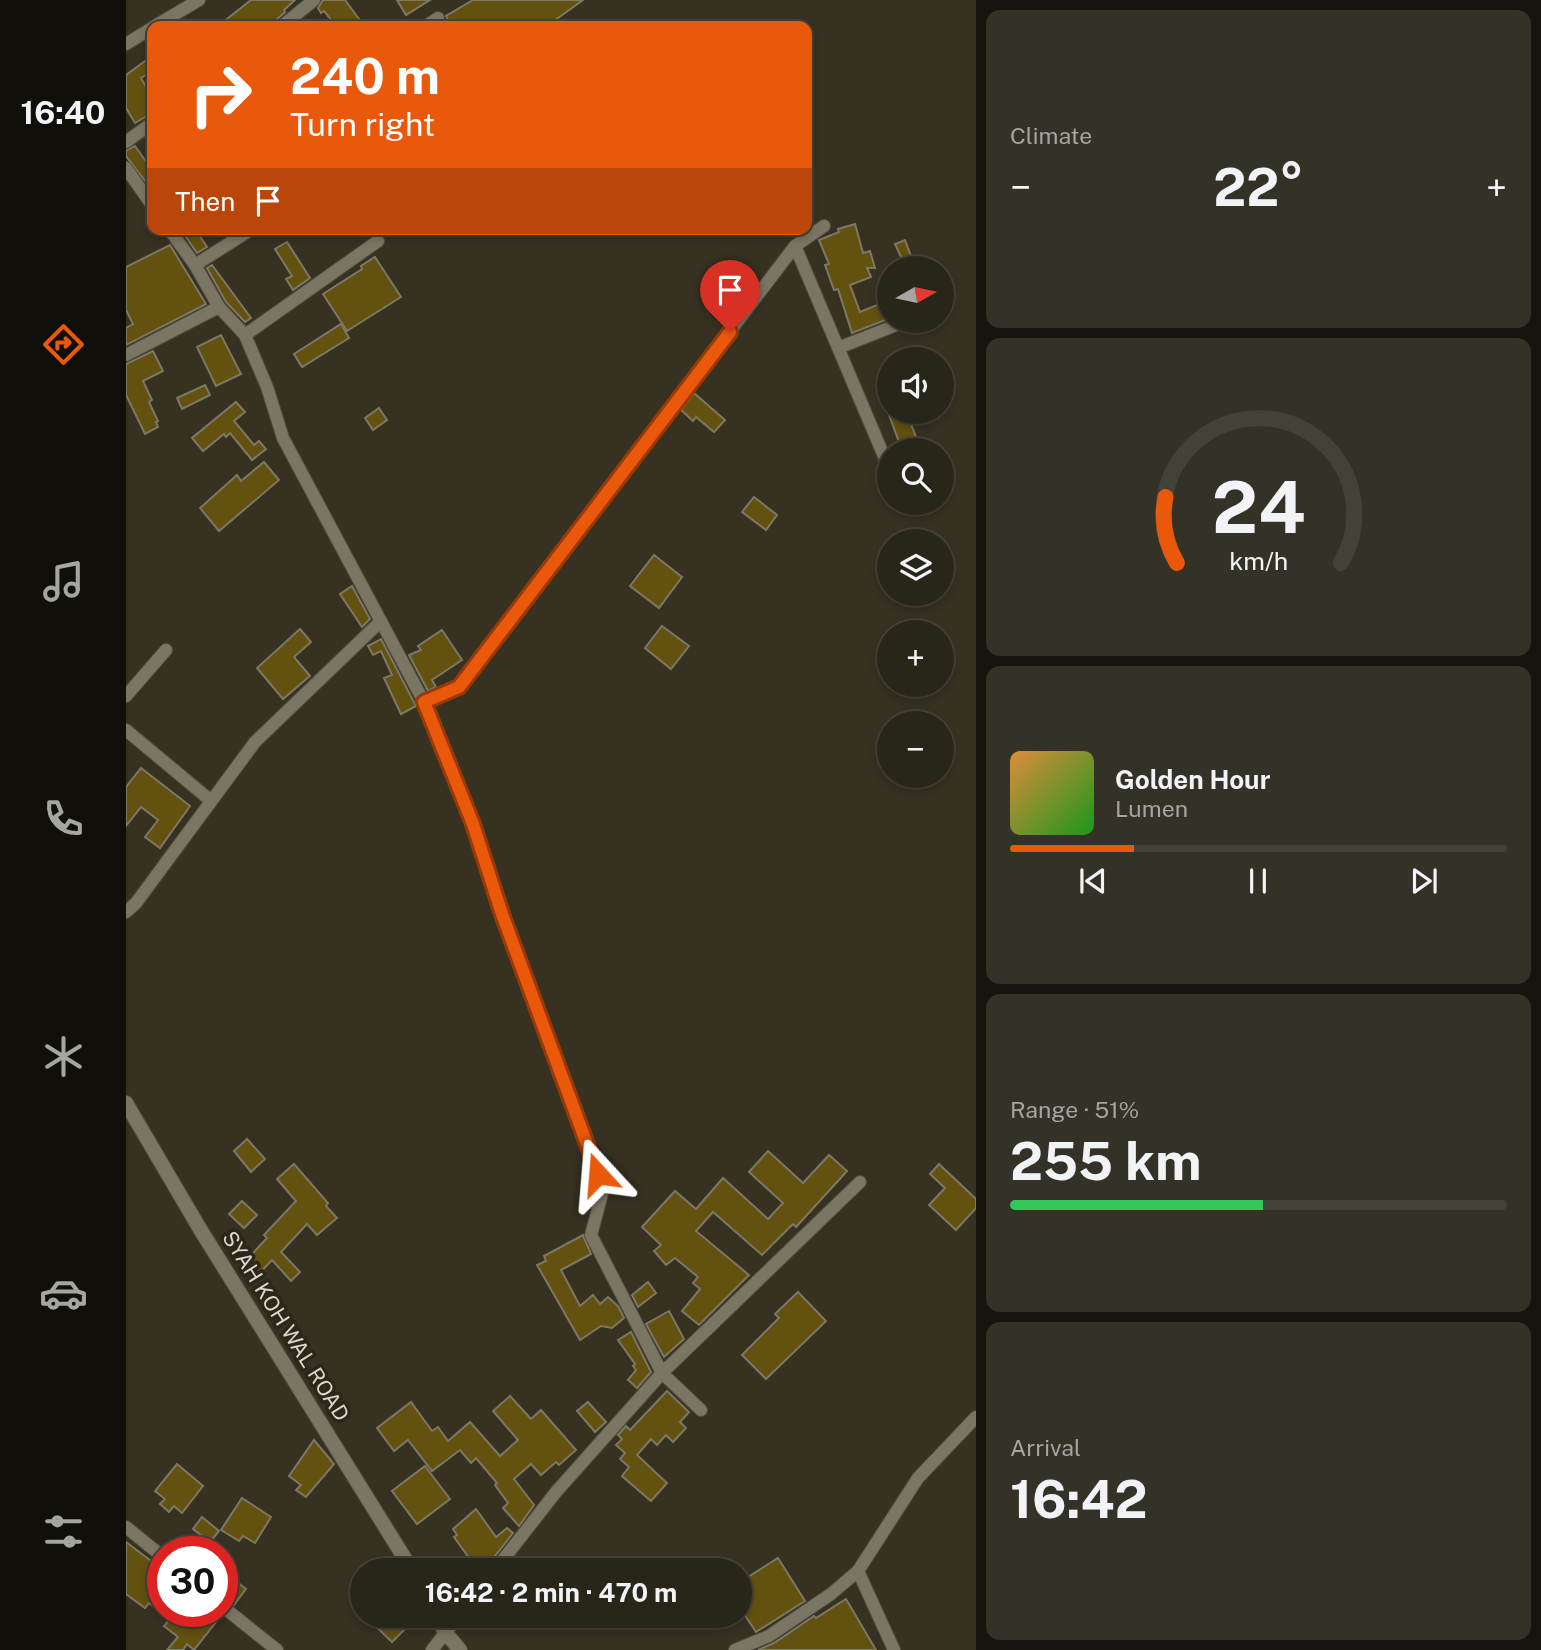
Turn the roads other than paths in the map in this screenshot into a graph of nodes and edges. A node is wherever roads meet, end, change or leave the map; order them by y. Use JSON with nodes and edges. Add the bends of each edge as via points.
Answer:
{"nodes":[{"id":1,"x":199,"y":0,"type":"edge"},
{"id":2,"x":314,"y":0,"type":"edge"},
{"id":3,"x":438,"y":18,"type":"dead end"},
{"id":4,"x":164,"y":21,"type":"edge"},
{"id":5,"x":288,"y":21,"type":"edge"},
{"id":6,"x":434,"y":21,"type":"edge"},
{"id":7,"x":147,"y":31,"type":"edge"},
{"id":8,"x":126,"y":44,"type":"edge"},
{"id":9,"x":147,"y":127,"type":"edge"},
{"id":10,"x":126,"y":142,"type":"edge"},
{"id":11,"x":126,"y":168,"type":"edge"},
{"id":12,"x":147,"y":198,"type":"edge"},
{"id":13,"x":824,"y":226,"type":"dead end"},
{"id":14,"x":812,"y":234,"type":"edge"},
{"id":15,"x":173,"y":235,"type":"edge"},
{"id":16,"x":242,"y":235,"type":"edge"},
{"id":17,"x":811,"y":235,"type":"edge"},
{"id":18,"x":378,"y":241,"type":"dead end"},
{"id":19,"x":795,"y":246,"type":"junction"},
{"id":20,"x":195,"y":265,"type":"junction"},
{"id":21,"x":219,"y":307,"type":"junction"},
{"id":22,"x":877,"y":333,"type":"edge"},
{"id":23,"x":245,"y":335,"type":"junction"},
{"id":24,"x":838,"y":348,"type":"junction"},
{"id":25,"x":126,"y":355,"type":"edge"},
{"id":26,"x":877,"y":440,"type":"edge"},
{"id":27,"x":380,"y":621,"type":"junction"},
{"id":28,"x":166,"y":650,"type":"dead end"},
{"id":29,"x":126,"y":696,"type":"edge"},
{"id":30,"x":424,"y":702,"type":"junction"},
{"id":31,"x":126,"y":730,"type":"edge"},
{"id":32,"x":210,"y":800,"type":"junction"},
{"id":33,"x":126,"y":912,"type":"edge"},
{"id":34,"x":126,"y":1103,"type":"edge"},
{"id":35,"x":860,"y":1182,"type":"dead end"},
{"id":36,"x":662,"y":1373,"type":"junction"},
{"id":37,"x":701,"y":1410,"type":"dead end"},
{"id":38,"x":976,"y":1417,"type":"edge"},
{"id":39,"x":126,"y":1527,"type":"edge"},
{"id":40,"x":147,"y":1544,"type":"edge"},
{"id":41,"x":405,"y":1558,"type":"edge"},
{"id":42,"x":504,"y":1558,"type":"edge"},
{"id":43,"x":858,"y":1571,"type":"junction"},
{"id":44,"x":238,"y":1618,"type":"edge"},
{"id":45,"x":444,"y":1628,"type":"edge"},
{"id":46,"x":449,"y":1628,"type":"edge"},
{"id":47,"x":446,"y":1632,"type":"junction"},
{"id":48,"x":276,"y":1650,"type":"edge"},
{"id":49,"x":432,"y":1650,"type":"edge"},
{"id":50,"x":460,"y":1650,"type":"edge"},
{"id":51,"x":735,"y":1650,"type":"edge"},
{"id":52,"x":894,"y":1650,"type":"edge"}],
"edges":[{"from":1,"to":4,"type":"street"},
{"from":2,"to":5,"type":"street"},
{"from":3,"to":6,"type":"street"},
{"from":7,"to":8,"type":"street"},
{"from":9,"to":10,"type":"street"},
{"from":11,"to":12,"type":"street"},
{"from":13,"to":14,"type":"street"},
{"from":15,"to":20,"type":"street"},
{"from":16,"to":20,"type":"street"},
{"from":17,"to":19,"type":"street"},
{"from":18,"to":23,"type":"street"},
{"from":19,"to":24,"type":"street"},
{"from":19,"to":30,"type":"street","via":[[459,687]]},
{"from":20,"to":21,"type":"street"},
{"from":21,"to":23,"type":"street"},
{"from":21,"to":25,"type":"street"},
{"from":22,"to":24,"type":"street"},
{"from":23,"to":27,"type":"street","via":[[283,438]]},
{"from":24,"to":26,"type":"street"},
{"from":27,"to":30,"type":"street"},
{"from":27,"to":32,"type":"street","via":[[255,742]]},
{"from":28,"to":29,"type":"street"},
{"from":30,"to":36,"type":"street","via":[[473,824],[593,1158],[603,1190],[591,1235]]},
{"from":31,"to":32,"type":"street"},
{"from":32,"to":33,"type":"street"},
{"from":34,"to":41,"type":"street","name":"SYAH KOH WAL ROAD"},
{"from":35,"to":36,"type":"street"},
{"from":36,"to":37,"type":"street"},
{"from":36,"to":42,"type":"street","via":[[555,1492]]},
{"from":38,"to":43,"type":"street","via":[[918,1478]]},
{"from":39,"to":40,"type":"street"},
{"from":43,"to":51,"type":"street","via":[[769,1636]]},
{"from":43,"to":52,"type":"street"},
{"from":44,"to":48,"type":"street"},
{"from":45,"to":47,"type":"street"},
{"from":46,"to":47,"type":"street"},
{"from":47,"to":49,"type":"street"},
{"from":47,"to":50,"type":"street"}]}
